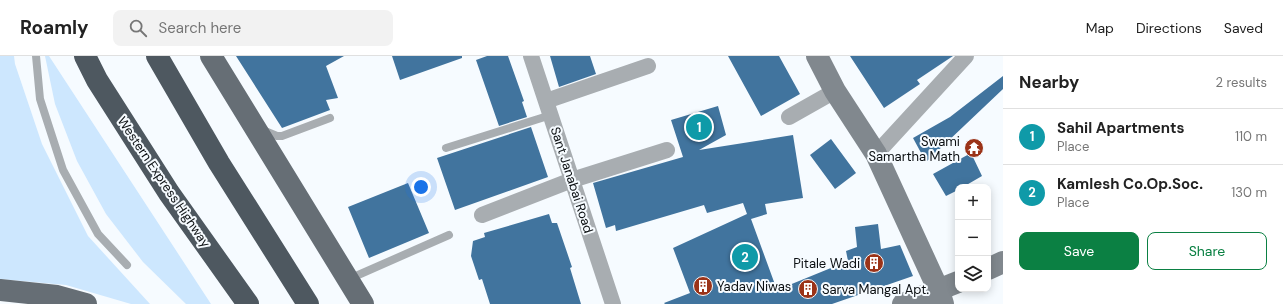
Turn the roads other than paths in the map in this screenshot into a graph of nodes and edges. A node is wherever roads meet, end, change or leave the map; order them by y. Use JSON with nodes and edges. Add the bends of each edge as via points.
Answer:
{"nodes":[{"id":1,"x":36,"y":56,"type":"edge"},
{"id":2,"x":85,"y":56,"type":"edge"},
{"id":3,"x":157,"y":56,"type":"edge"},
{"id":4,"x":211,"y":56,"type":"edge"},
{"id":5,"x":531,"y":56,"type":"edge"},
{"id":6,"x":817,"y":56,"type":"edge"},
{"id":7,"x":966,"y":56,"type":"edge"},
{"id":8,"x":648,"y":66,"type":"dead end"},
{"id":9,"x":835,"y":91,"type":"junction"},
{"id":10,"x":548,"y":108,"type":"junction"},
{"id":11,"x":789,"y":117,"type":"dead end"},
{"id":12,"x":330,"y":118,"type":"dead end"},
{"id":13,"x":259,"y":134,"type":"junction"},
{"id":14,"x":446,"y":148,"type":"dead end"},
{"id":15,"x":667,"y":150,"type":"dead end"},
{"id":16,"x":876,"y":154,"type":"junction"},
{"id":17,"x":572,"y":180,"type":"junction"},
{"id":18,"x":482,"y":215,"type":"dead end"},
{"id":19,"x":449,"y":235,"type":"dead end"},
{"id":20,"x":1003,"y":262,"type":"edge"},
{"id":21,"x":127,"y":265,"type":"dead end"},
{"id":22,"x":991,"y":268,"type":"edge"},
{"id":23,"x":348,"y":280,"type":"junction"},
{"id":24,"x":955,"y":285,"type":"edge"},
{"id":25,"x":0,"y":290,"type":"edge"},
{"id":26,"x":941,"y":297,"type":"edge"},
{"id":27,"x":906,"y":303,"type":"edge"},
{"id":28,"x":86,"y":304,"type":"edge"},
{"id":29,"x":248,"y":304,"type":"edge"},
{"id":30,"x":308,"y":304,"type":"edge"},
{"id":31,"x":364,"y":304,"type":"edge"},
{"id":32,"x":613,"y":304,"type":"edge"}],
"edges":[{"from":1,"to":21,"type":"lane","via":[[40,99],[63,170],[98,234]]},
{"from":2,"to":29,"type":"highway","name":"Western Express Highway","via":[[97,80],[169,193]]},
{"from":3,"to":30,"type":"highway","via":[[219,163]]},
{"from":4,"to":13,"type":"main road"},
{"from":5,"to":10,"type":"street","name":"Sant Janabai Road"},
{"from":6,"to":9,"type":"street"},
{"from":7,"to":16,"type":"street"},
{"from":8,"to":10,"type":"street"},
{"from":9,"to":11,"type":"street"},
{"from":9,"to":16,"type":"street"},
{"from":10,"to":14,"type":"lane"},
{"from":10,"to":17,"type":"street","name":"Sant Janabai Road"},
{"from":12,"to":13,"type":"lane","via":[[282,136],[265,131]]},
{"from":13,"to":23,"type":"main road"},
{"from":15,"to":17,"type":"street"},
{"from":16,"to":26,"type":"street"},
{"from":17,"to":18,"type":"street"},
{"from":17,"to":32,"type":"street","name":"Sant Janabai Road"},
{"from":19,"to":23,"type":"lane"},
{"from":20,"to":22,"type":"street"},
{"from":23,"to":31,"type":"main road"},
{"from":24,"to":26,"type":"street"},
{"from":25,"to":28,"type":"main road","via":[[57,296]]},
{"from":26,"to":27,"type":"street"}]}
